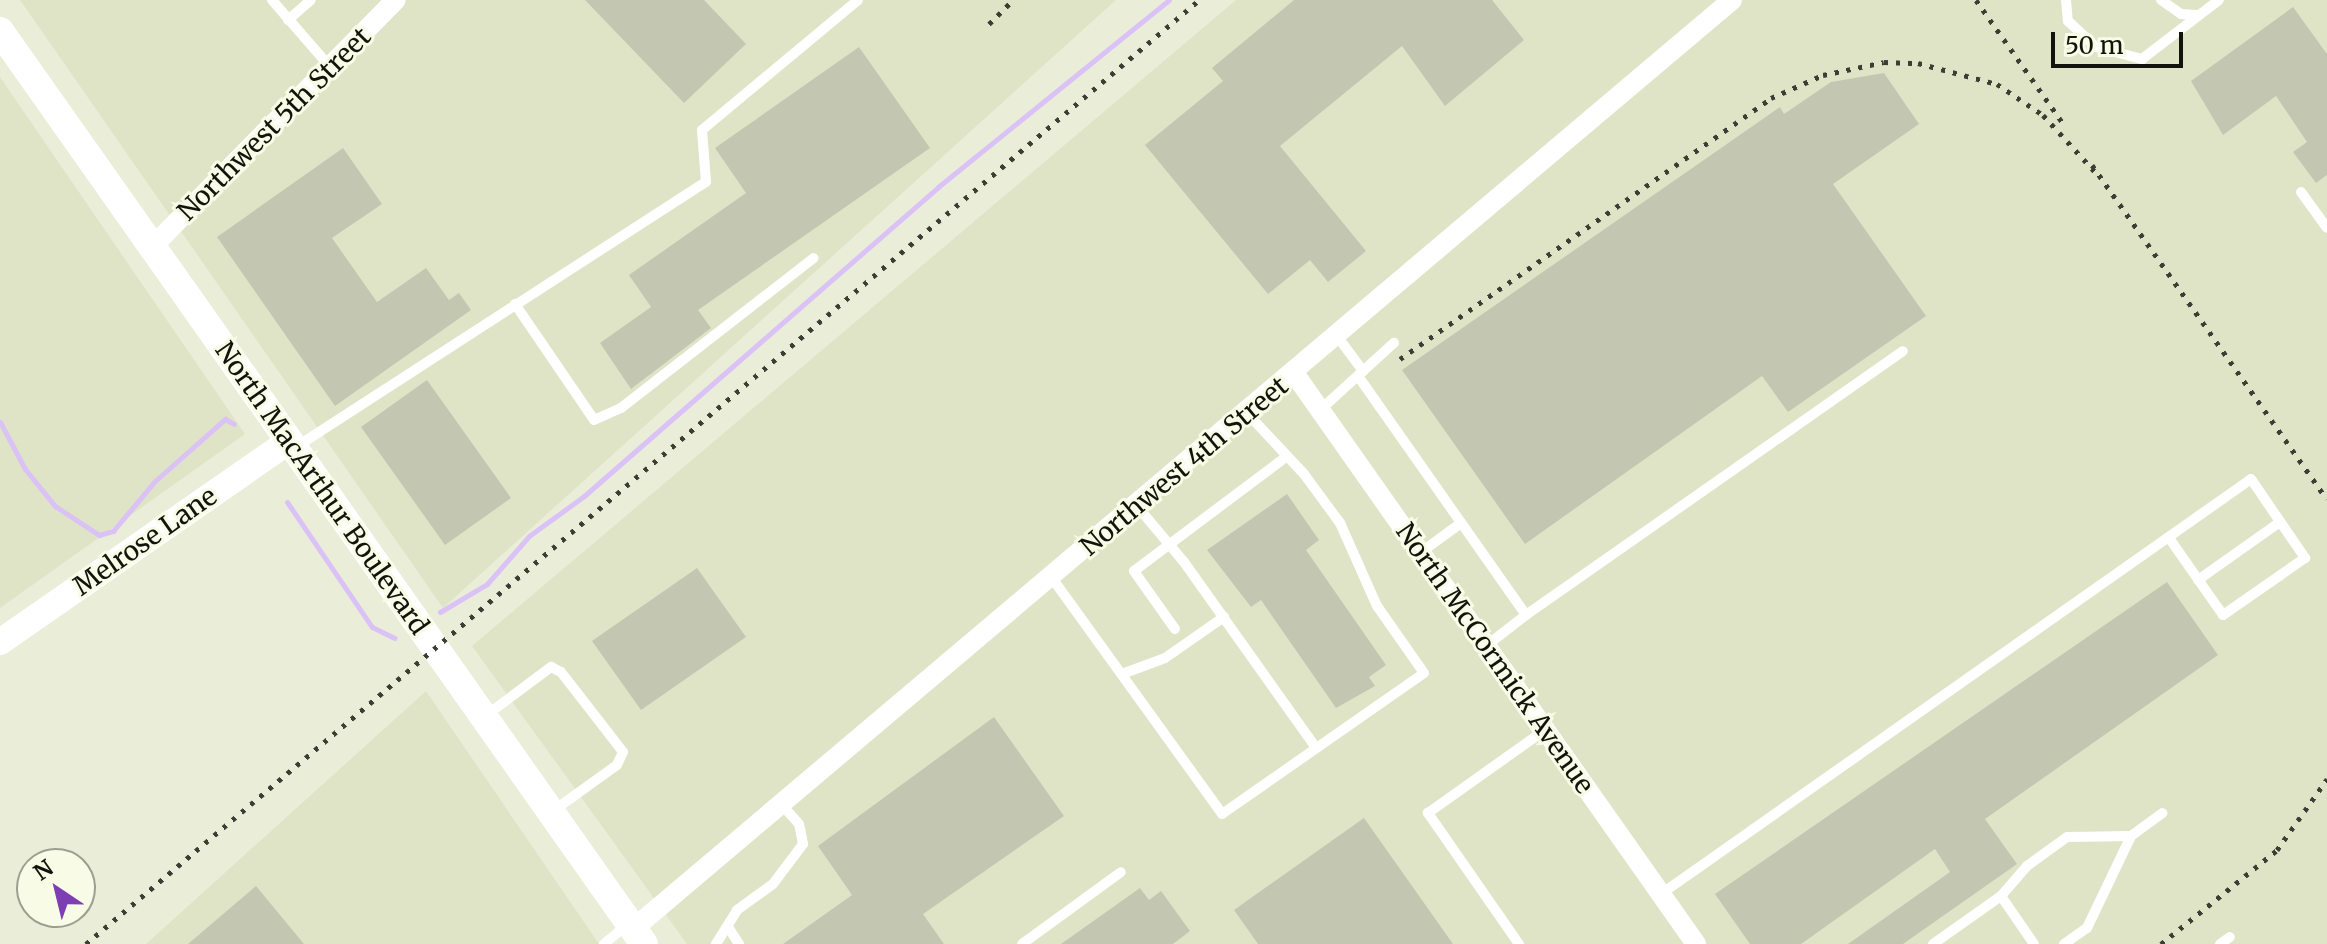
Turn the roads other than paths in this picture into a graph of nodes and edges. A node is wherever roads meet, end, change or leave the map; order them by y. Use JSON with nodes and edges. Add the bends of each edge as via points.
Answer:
{"nodes":[{"id":1,"x":272,"y":0,"type":"edge"},
{"id":2,"x":311,"y":0,"type":"edge"},
{"id":3,"x":396,"y":0,"type":"edge"},
{"id":4,"x":858,"y":0,"type":"edge"},
{"id":5,"x":1732,"y":0,"type":"edge"},
{"id":6,"x":2066,"y":0,"type":"edge"},
{"id":7,"x":2161,"y":0,"type":"edge"},
{"id":8,"x":2219,"y":0,"type":"edge"},
{"id":9,"x":2196,"y":15,"type":"junction"},
{"id":10,"x":288,"y":20,"type":"junction"},
{"id":11,"x":0,"y":31,"type":"edge"},
{"id":12,"x":330,"y":67,"type":"junction"},
{"id":13,"x":2301,"y":192,"type":"dead end"},
{"id":14,"x":2327,"y":228,"type":"edge"},
{"id":15,"x":152,"y":247,"type":"junction"},
{"id":16,"x":814,"y":258,"type":"dead end"},
{"id":17,"x":515,"y":304,"type":"junction"},
{"id":18,"x":1337,"y":336,"type":"junction"},
{"id":19,"x":1394,"y":343,"type":"dead end"},
{"id":20,"x":1903,"y":351,"type":"dead end"},
{"id":21,"x":1294,"y":373,"type":"junction"},
{"id":22,"x":1360,"y":374,"type":"junction"},
{"id":23,"x":1320,"y":410,"type":"junction"},
{"id":24,"x":1247,"y":413,"type":"junction"},
{"id":25,"x":292,"y":445,"type":"junction"},
{"id":26,"x":1287,"y":456,"type":"junction"},
{"id":27,"x":1137,"y":506,"type":"junction"},
{"id":28,"x":2280,"y":522,"type":"junction"},
{"id":29,"x":1461,"y":523,"type":"junction"},
{"id":30,"x":2169,"y":538,"type":"junction"},
{"id":31,"x":1169,"y":543,"type":"junction"},
{"id":32,"x":1420,"y":553,"type":"junction"},
{"id":33,"x":1052,"y":578,"type":"junction"},
{"id":34,"x":2198,"y":580,"type":"junction"},
{"id":35,"x":1526,"y":615,"type":"junction"},
{"id":36,"x":1224,"y":617,"type":"junction"},
{"id":37,"x":1175,"y":629,"type":"dead end"},
{"id":38,"x":0,"y":642,"type":"edge"},
{"id":39,"x":1486,"y":646,"type":"junction"},
{"id":40,"x":1122,"y":674,"type":"junction"},
{"id":41,"x":484,"y":717,"type":"junction"},
{"id":42,"x":1545,"y":730,"type":"junction"},
{"id":43,"x":1316,"y":748,"type":"junction"},
{"id":44,"x":781,"y":804,"type":"junction"},
{"id":45,"x":551,"y":812,"type":"junction"},
{"id":46,"x":2163,"y":813,"type":"dead end"},
{"id":47,"x":2131,"y":836,"type":"junction"},
{"id":48,"x":1121,"y":872,"type":"dead end"},
{"id":49,"x":1661,"y":894,"type":"junction"},
{"id":50,"x":2001,"y":896,"type":"junction"},
{"id":51,"x":728,"y":927,"type":"junction"},
{"id":52,"x":636,"y":932,"type":"edge"},
{"id":53,"x":604,"y":944,"type":"edge"},
{"id":54,"x":716,"y":944,"type":"edge"},
{"id":55,"x":739,"y":944,"type":"edge"},
{"id":56,"x":1022,"y":944,"type":"edge"},
{"id":57,"x":1519,"y":944,"type":"edge"},
{"id":58,"x":1696,"y":944,"type":"edge"},
{"id":59,"x":1933,"y":944,"type":"edge"},
{"id":60,"x":2034,"y":944,"type":"edge"},
{"id":61,"x":2064,"y":944,"type":"edge"}],
"edges":[{"from":1,"to":10,"type":"lane"},
{"from":2,"to":10,"type":"lane"},
{"from":3,"to":12,"type":"street","name":"Northwest 5th Street"},
{"from":4,"to":17,"type":"lane","via":[[702,130],[706,182]]},
{"from":5,"to":18,"type":"street","name":"Northwest 4th Street"},
{"from":6,"to":9,"type":"lane","via":[[2068,21],[2096,47],[2116,56],[2142,59]]},
{"from":7,"to":9,"type":"lane","via":[[2181,14]]},
{"from":8,"to":9,"type":"lane"},
{"from":10,"to":12,"type":"lane"},
{"from":11,"to":15,"type":"main road","name":"North MacArthur Boulevard"},
{"from":12,"to":15,"type":"street","name":"Northwest 5th Street"},
{"from":13,"to":14,"type":"lane"},
{"from":15,"to":25,"type":"main road","name":"North MacArthur Boulevard"},
{"from":16,"to":17,"type":"lane","via":[[621,408],[594,420]]},
{"from":17,"to":25,"type":"lane"},
{"from":18,"to":21,"type":"street","name":"Northwest 4th Street"},
{"from":18,"to":22,"type":"lane"},
{"from":19,"to":22,"type":"lane"},
{"from":20,"to":35,"type":"lane"},
{"from":21,"to":23,"type":"street","name":"North McCormick Avenue"},
{"from":21,"to":24,"type":"street","name":"Northwest 4th Street"},
{"from":22,"to":23,"type":"lane"},
{"from":22,"to":29,"type":"lane"},
{"from":23,"to":32,"type":"street","name":"North McCormick Avenue"},
{"from":24,"to":26,"type":"lane"},
{"from":24,"to":27,"type":"street","name":"Northwest 4th Street"},
{"from":25,"to":38,"type":"street","name":"Melrose Lane"},
{"from":25,"to":41,"type":"main road","name":"North MacArthur Boulevard"},
{"from":26,"to":31,"type":"lane"},
{"from":26,"to":43,"type":"lane","via":[[1340,523],[1377,606],[1424,673]]},
{"from":27,"to":31,"type":"lane"},
{"from":27,"to":33,"type":"street","name":"Northwest 4th Street"},
{"from":28,"to":30,"type":"lane","via":[[2251,479]]},
{"from":28,"to":34,"type":"lane"},
{"from":28,"to":34,"type":"lane","via":[[2305,558],[2223,615]]},
{"from":29,"to":32,"type":"lane"},
{"from":29,"to":35,"type":"lane"},
{"from":30,"to":34,"type":"lane"},
{"from":30,"to":49,"type":"lane"},
{"from":31,"to":36,"type":"lane"},
{"from":31,"to":37,"type":"lane","via":[[1134,571]]},
{"from":32,"to":39,"type":"street","name":"North McCormick Avenue"},
{"from":33,"to":40,"type":"lane"},
{"from":33,"to":44,"type":"street","name":"Northwest 4th Street"},
{"from":35,"to":39,"type":"lane"},
{"from":36,"to":40,"type":"lane","via":[[1165,658]]},
{"from":36,"to":43,"type":"lane"},
{"from":39,"to":42,"type":"street","name":"North McCormick Avenue"},
{"from":40,"to":43,"type":"lane","via":[[1222,814]]},
{"from":41,"to":45,"type":"main road","name":"North MacArthur Boulevard"},
{"from":41,"to":45,"type":"lane","via":[[551,667],[561,672],[623,752],[617,765]]},
{"from":42,"to":49,"type":"street","name":"North McCormick Avenue"},
{"from":42,"to":57,"type":"lane","via":[[1428,813]]},
{"from":44,"to":51,"type":"lane","via":[[799,824],[803,844],[773,884],[737,910]]},
{"from":44,"to":52,"type":"street","name":"Northwest 4th Street"},
{"from":45,"to":52,"type":"main road","name":"North MacArthur Boulevard"},
{"from":46,"to":47,"type":"lane"},
{"from":47,"to":50,"type":"lane","via":[[2067,837],[2027,866]]},
{"from":47,"to":61,"type":"lane","via":[[2087,928]]},
{"from":48,"to":56,"type":"lane"},
{"from":49,"to":58,"type":"street","name":"North McCormick Avenue"},
{"from":50,"to":59,"type":"lane"},
{"from":50,"to":60,"type":"lane"},
{"from":51,"to":54,"type":"lane"},
{"from":51,"to":55,"type":"lane"},
{"from":52,"to":53,"type":"lane"}]}
